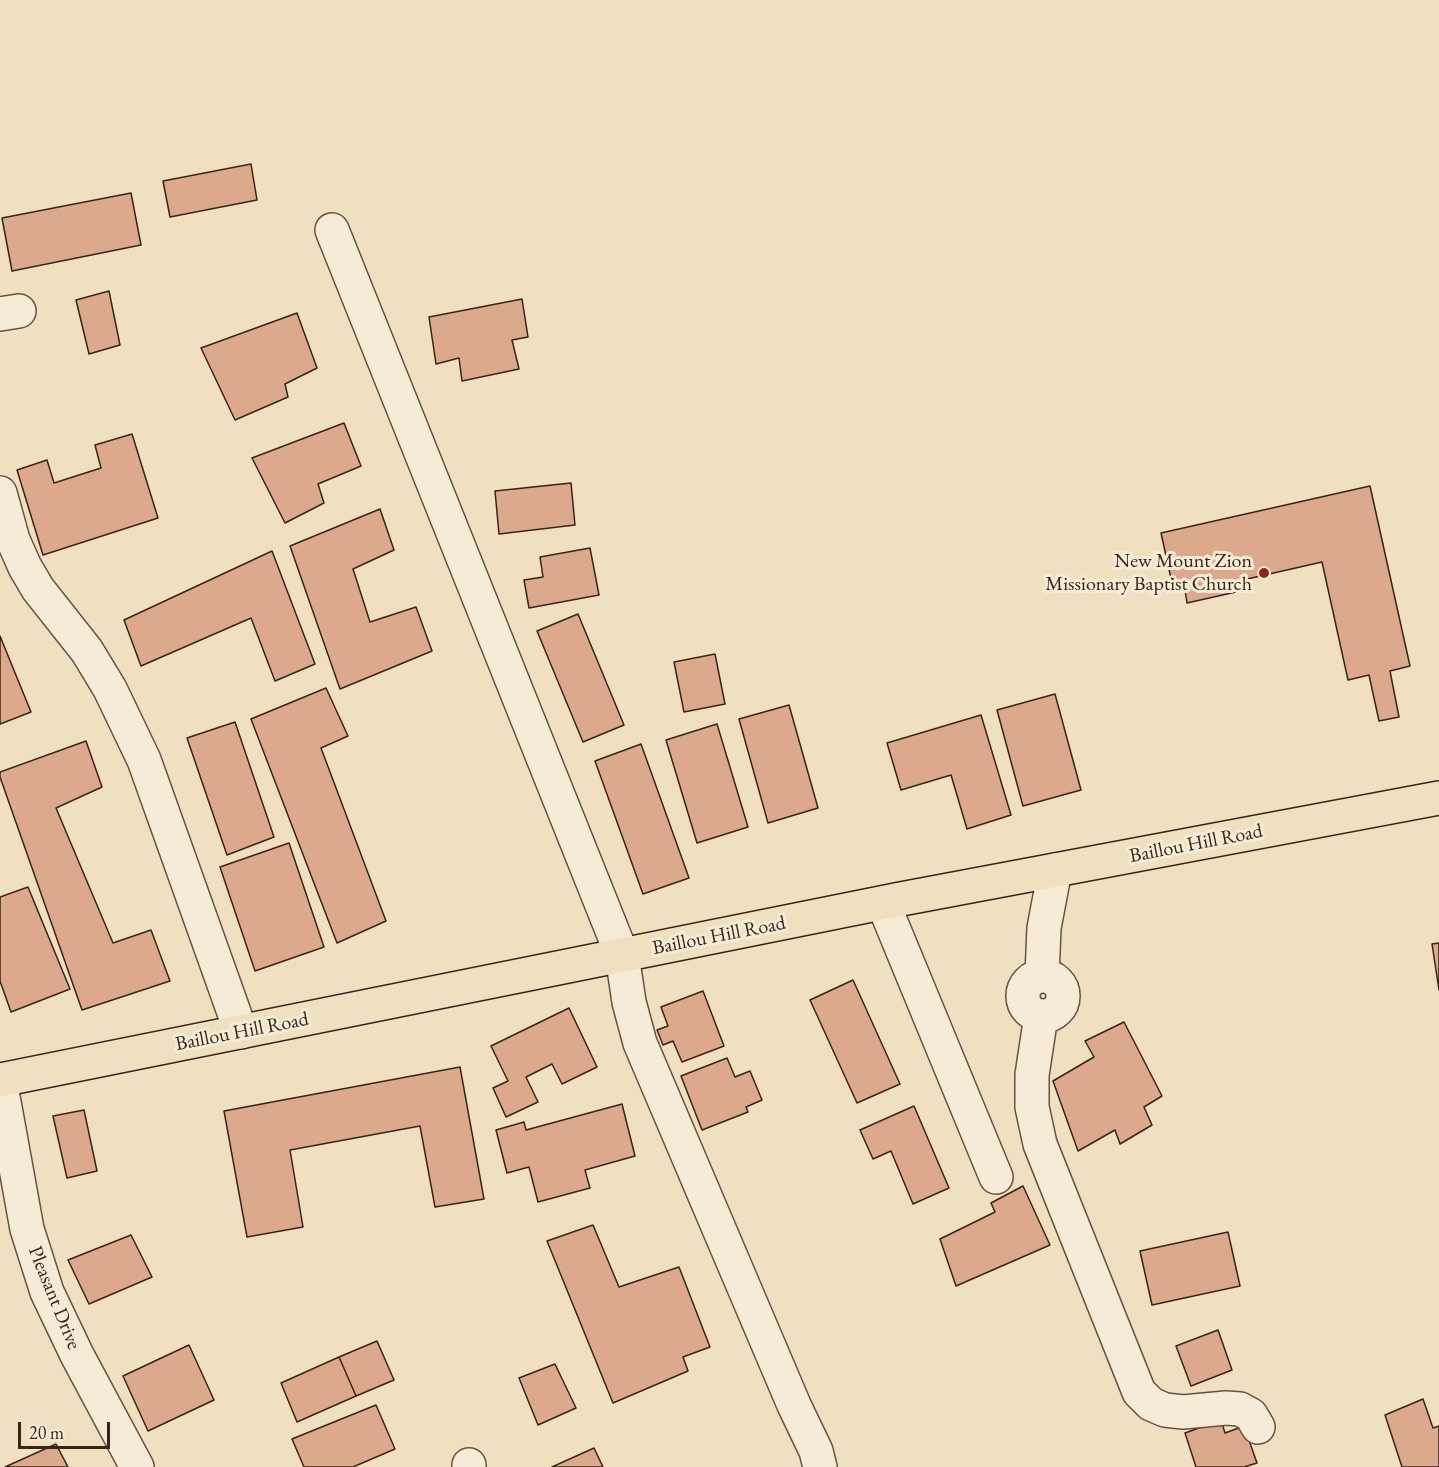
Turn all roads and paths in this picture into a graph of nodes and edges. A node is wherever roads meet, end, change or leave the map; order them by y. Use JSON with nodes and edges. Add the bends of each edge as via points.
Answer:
{"nodes":[{"id":1,"x":332,"y":230,"type":"dead end"},
{"id":2,"x":0,"y":494,"type":"edge"},
{"id":3,"x":1439,"y":798,"type":"edge"},
{"id":4,"x":1055,"y":870,"type":"junction"},
{"id":5,"x":883,"y":903,"type":"junction"},
{"id":6,"x":622,"y":955,"type":"junction"},
{"id":7,"x":241,"y":1032,"type":"junction"},
{"id":8,"x":0,"y":1080,"type":"edge"},
{"id":9,"x":996,"y":1177,"type":"dead end"},
{"id":10,"x":1258,"y":1427,"type":"dead end"},
{"id":11,"x":137,"y":1467,"type":"edge"},
{"id":12,"x":820,"y":1467,"type":"edge"}],
"edges":[{"from":1,"to":6,"type":"street"},
{"from":2,"to":7,"type":"street","via":[[25,567],[87,651],[144,760]]},
{"from":3,"to":4,"type":"main road","name":"Baillou Hill Road"},
{"from":4,"to":5,"type":"main road","name":"Baillou Hill Road"},
{"from":4,"to":10,"type":"street","via":[[1044,928],[1042,975],[1033,978],[1023,996],[1025,1005],[1041,1016],[1032,1075],[1032,1107],[1040,1144],[1139,1392],[1151,1404],[1174,1411],[1240,1409],[1251,1415]]},
{"from":5,"to":6,"type":"main road","name":"Baillou Hill Road"},
{"from":5,"to":9,"type":"street"},
{"from":6,"to":7,"type":"main road","name":"Baillou Hill Road"},
{"from":6,"to":12,"type":"street","via":[[640,1043]]},
{"from":7,"to":8,"type":"main road","name":"Baillou Hill Road"},
{"from":8,"to":11,"type":"street","name":"Pleasant Drive","via":[[27,1229],[47,1292]]}]}
